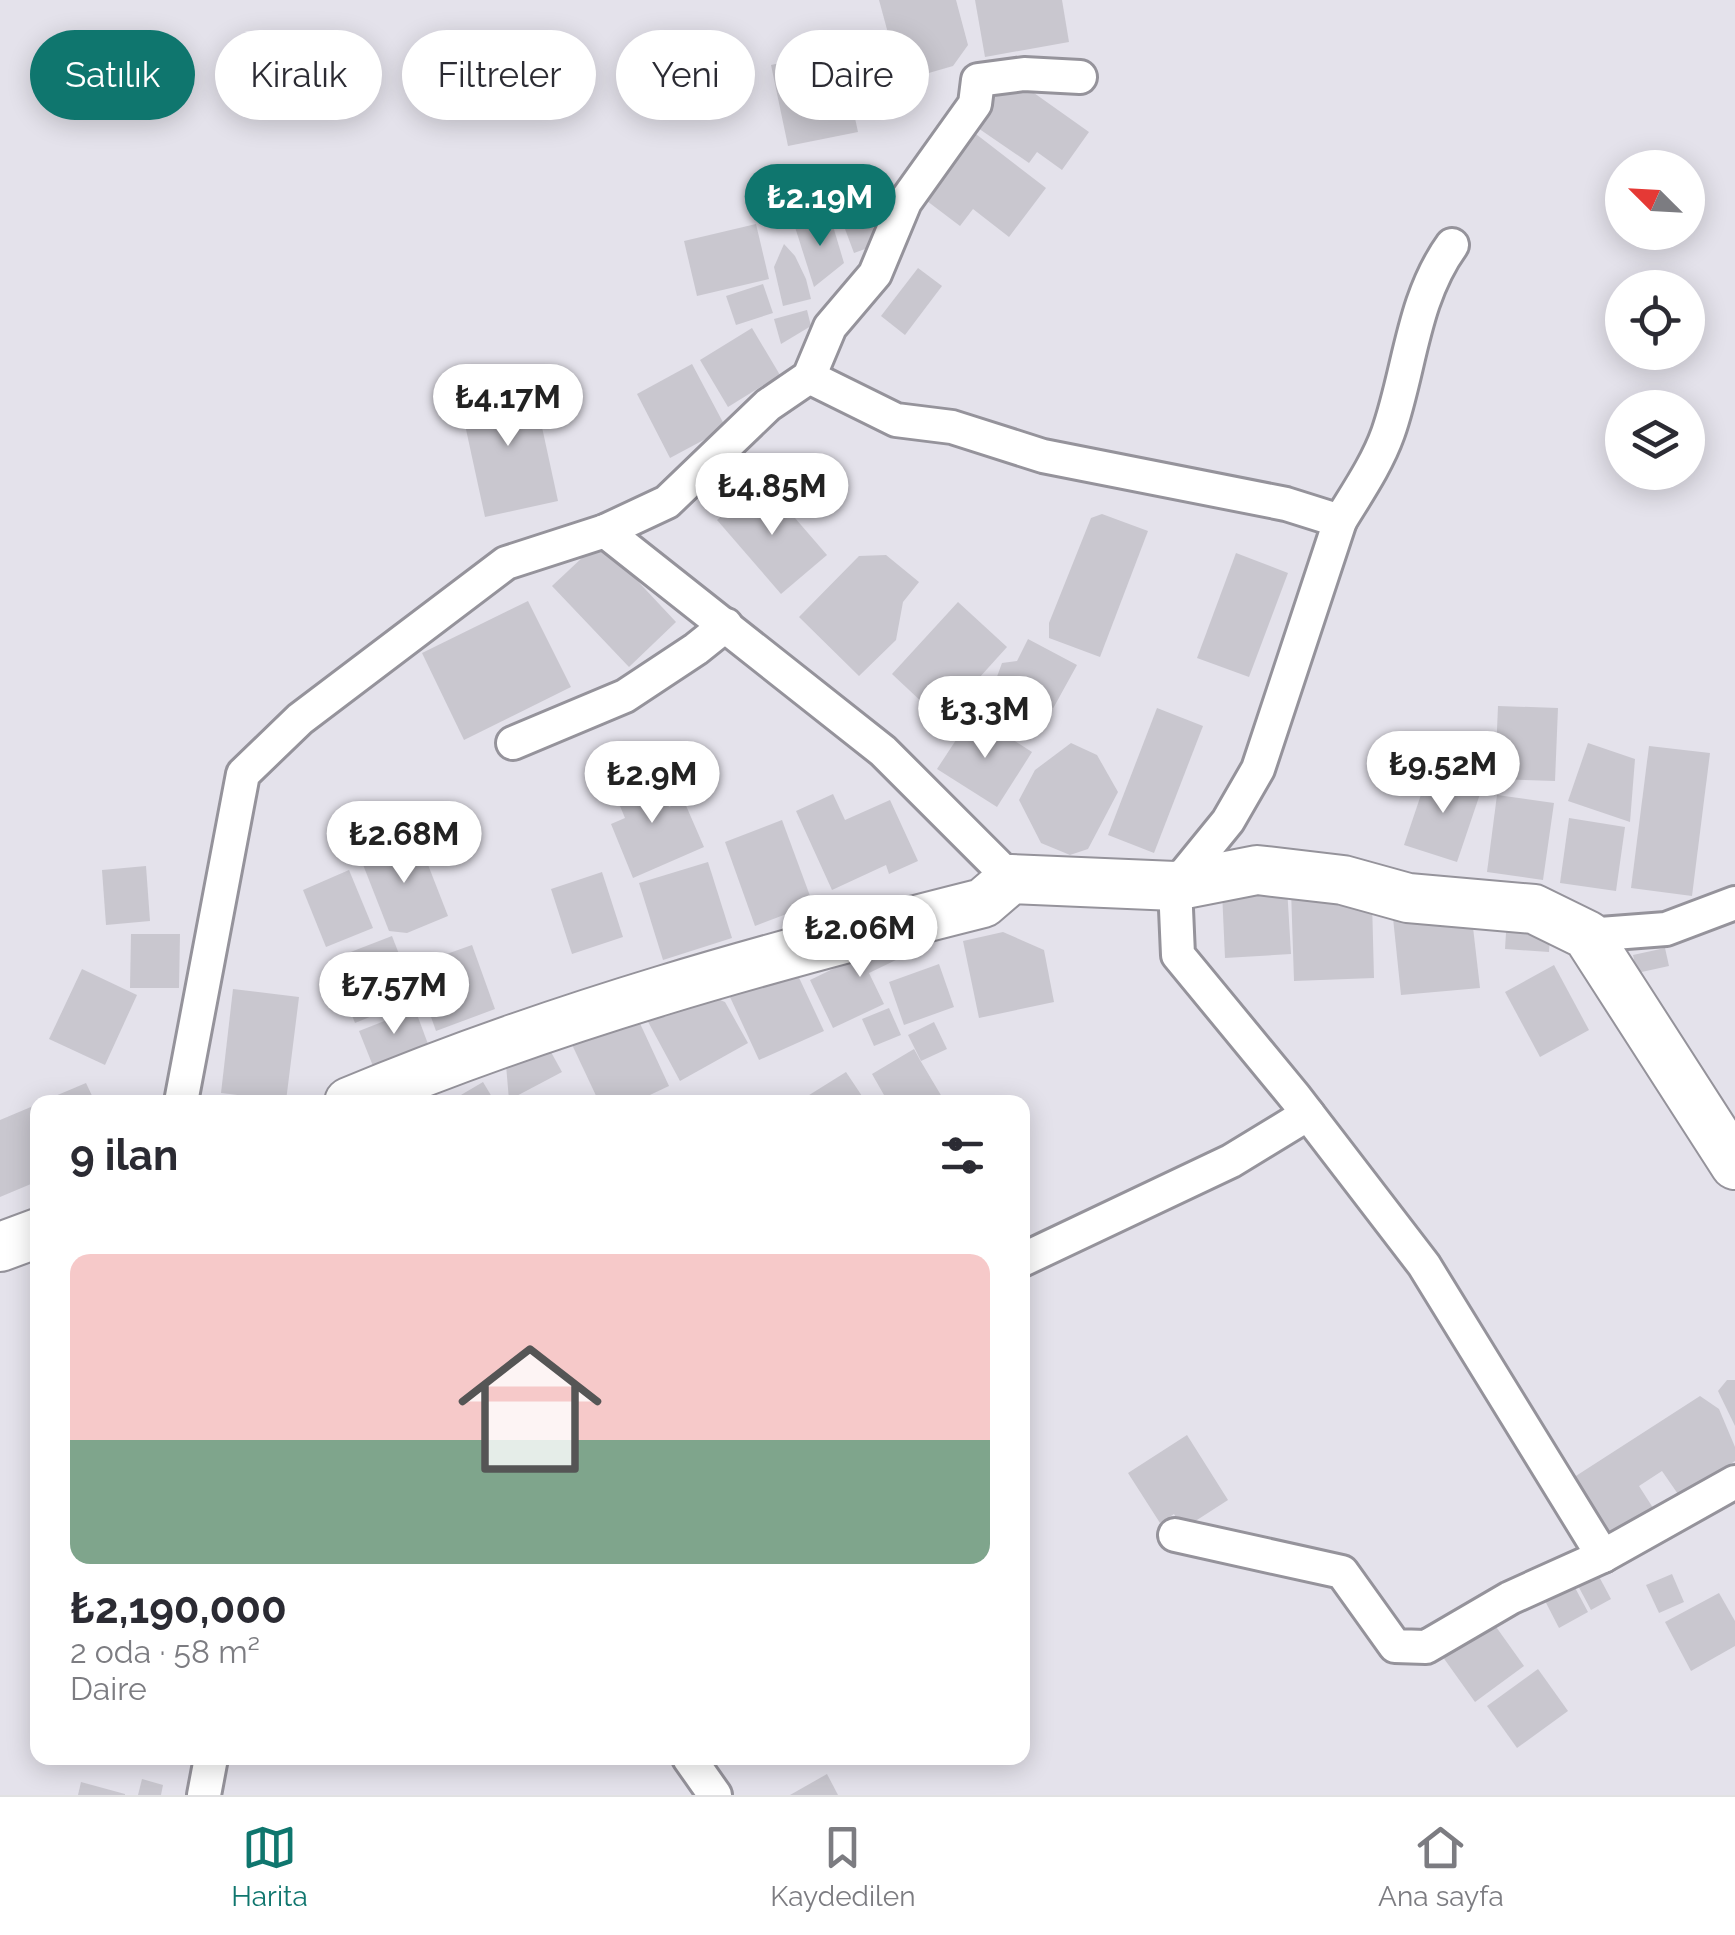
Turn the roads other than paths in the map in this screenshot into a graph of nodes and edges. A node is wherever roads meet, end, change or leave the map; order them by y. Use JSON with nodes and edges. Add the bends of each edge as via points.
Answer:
{"nodes":[{"id":1,"x":1080,"y":77,"type":"dead end"},
{"id":2,"x":1452,"y":245,"type":"dead end"},
{"id":3,"x":809,"y":377,"type":"junction"},
{"id":4,"x":1340,"y":521,"type":"junction"},
{"id":5,"x":605,"y":530,"type":"junction"},
{"id":6,"x":726,"y":625,"type":"junction"},
{"id":7,"x":513,"y":743,"type":"dead end"},
{"id":8,"x":1011,"y":879,"type":"junction"},
{"id":9,"x":1175,"y":886,"type":"junction"},
{"id":10,"x":1735,"y":903,"type":"edge"},
{"id":11,"x":1587,"y":935,"type":"junction"},
{"id":12,"x":182,"y":1095,"type":"edge"},
{"id":13,"x":367,"y":1095,"type":"edge"},
{"id":14,"x":1308,"y":1114,"type":"junction"},
{"id":15,"x":1735,"y":1164,"type":"edge"},
{"id":16,"x":30,"y":1236,"type":"edge"},
{"id":17,"x":0,"y":1247,"type":"edge"},
{"id":18,"x":1030,"y":1256,"type":"edge"},
{"id":19,"x":1735,"y":1482,"type":"edge"},
{"id":20,"x":1174,"y":1534,"type":"dead end"},
{"id":21,"x":1603,"y":1556,"type":"junction"},
{"id":22,"x":210,"y":1765,"type":"edge"},
{"id":23,"x":695,"y":1765,"type":"edge"},
{"id":24,"x":204,"y":1795,"type":"edge"},
{"id":25,"x":714,"y":1795,"type":"edge"}],
"edges":[{"from":1,"to":3,"type":"street","via":[[978,80],[975,104],[905,202],[876,274],[830,327]]},
{"from":2,"to":4,"type":"street","via":[[1422,306],[1388,434]]},
{"from":3,"to":4,"type":"street","via":[[896,420],[978,433],[1043,456],[1286,504]]},
{"from":3,"to":5,"type":"street","via":[[768,405],[667,502]]},
{"from":4,"to":9,"type":"street","via":[[1258,768],[1228,821]]},
{"from":5,"to":6,"type":"street"},
{"from":5,"to":12,"type":"street","via":[[506,563],[300,719],[244,774]]},
{"from":6,"to":7,"type":"street","via":[[625,696]]},
{"from":6,"to":8,"type":"street","via":[[883,751]]},
{"from":8,"to":9,"type":"street"},
{"from":8,"to":13,"type":"street","via":[[983,903],[520,1034]]},
{"from":9,"to":11,"type":"street","via":[[1257,870],[1343,880],[1408,898],[1534,909]]},
{"from":9,"to":14,"type":"street","via":[[1178,954]]},
{"from":10,"to":11,"type":"street","via":[[1666,928]]},
{"from":11,"to":15,"type":"street"},
{"from":14,"to":18,"type":"street","via":[[1230,1161]]},
{"from":14,"to":21,"type":"street","via":[[1424,1265]]},
{"from":16,"to":17,"type":"street"},
{"from":19,"to":21,"type":"street"},
{"from":20,"to":21,"type":"street","via":[[1342,1572],[1395,1646],[1426,1647],[1510,1598]]},
{"from":22,"to":24,"type":"street"},
{"from":23,"to":25,"type":"street"}]}
